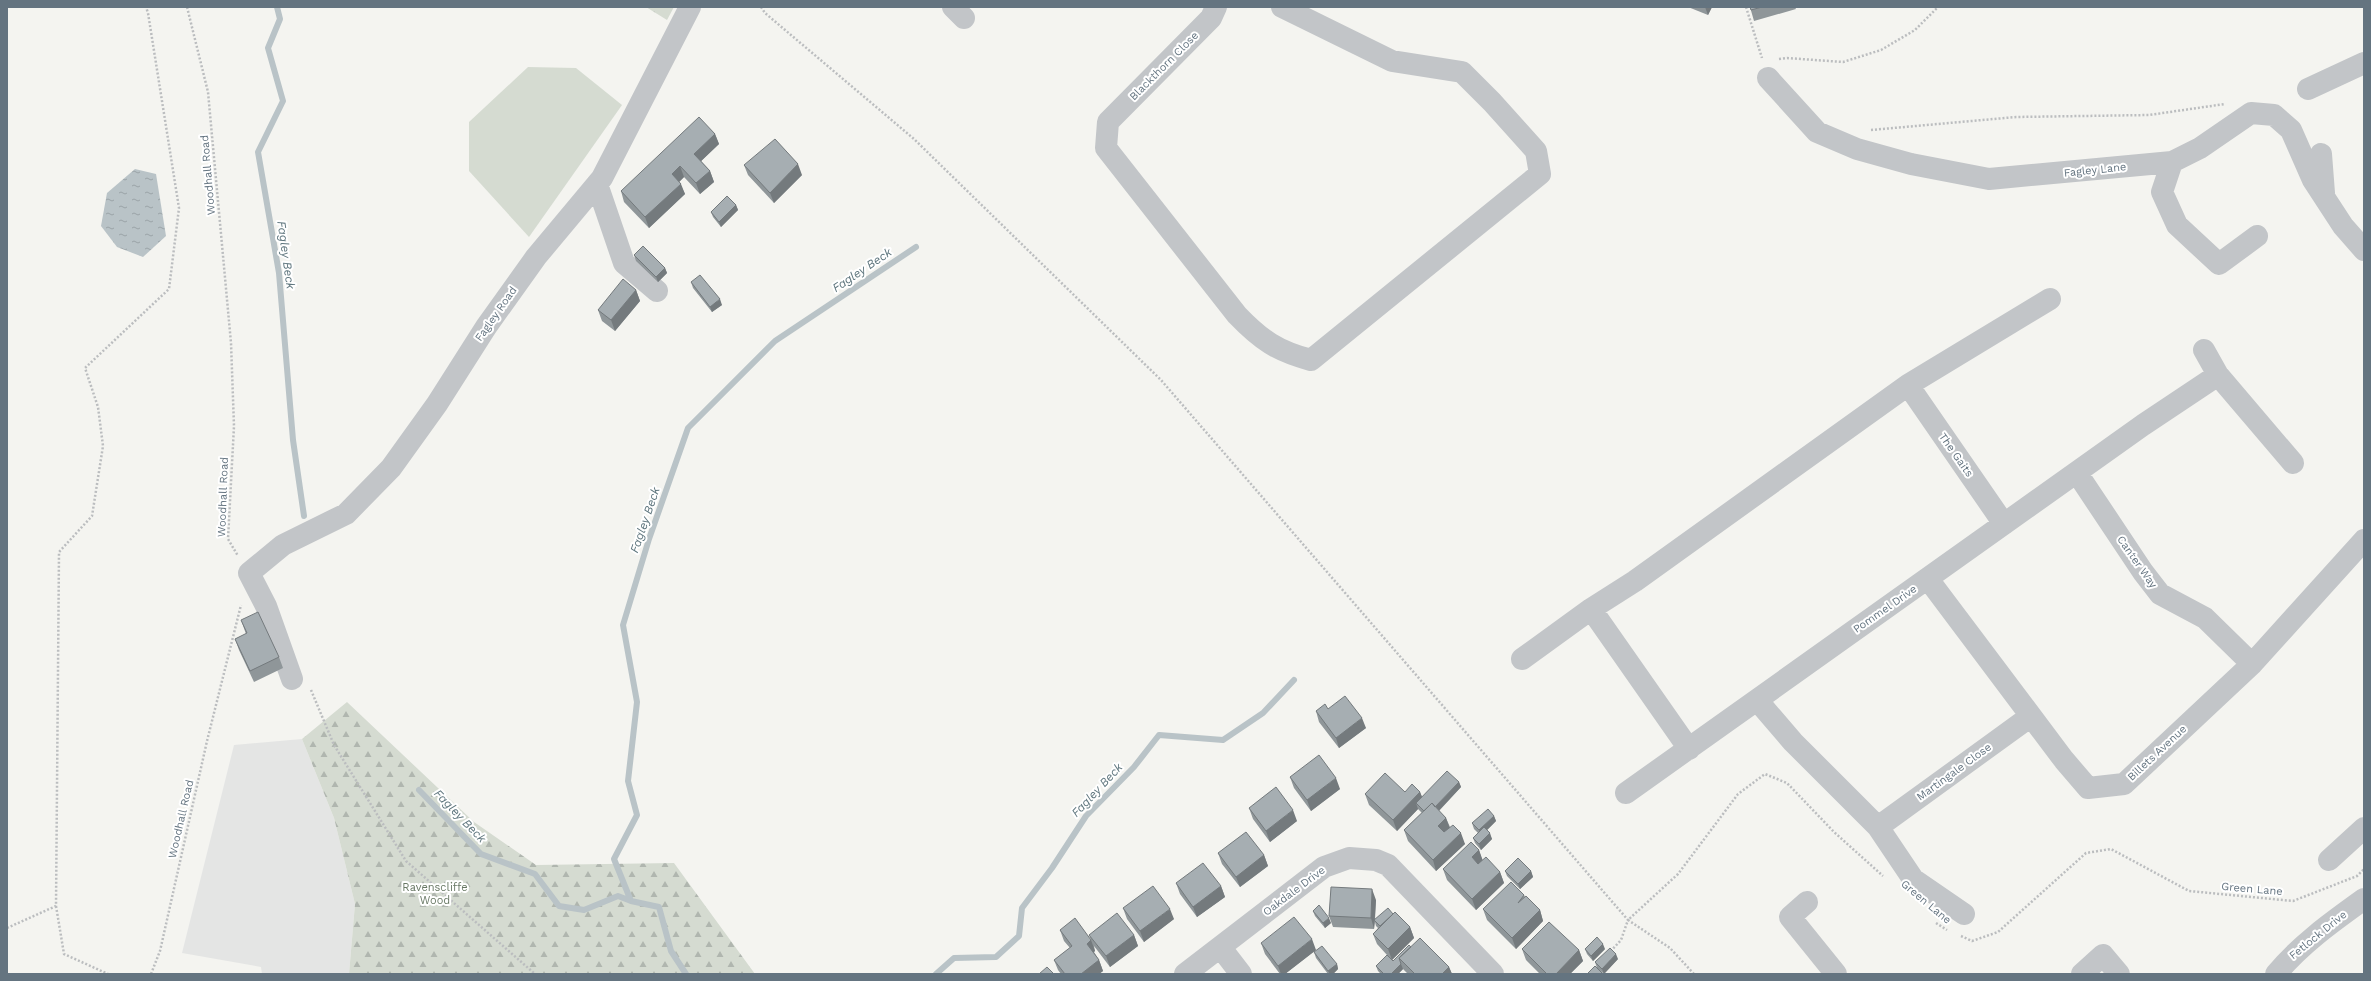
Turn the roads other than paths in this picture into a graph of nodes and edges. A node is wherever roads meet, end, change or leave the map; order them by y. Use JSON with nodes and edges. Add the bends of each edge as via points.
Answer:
{"nodes":[{"id":1,"x":690,"y":7,"type":"edge"},
{"id":2,"x":1216,"y":7,"type":"edge"},
{"id":3,"x":1282,"y":7,"type":"edge"},
{"id":4,"x":2364,"y":63,"type":"edge"},
{"id":5,"x":1766,"y":70,"type":"road end"},
{"id":6,"x":2308,"y":89,"type":"dead end"},
{"id":7,"x":2321,"y":154,"type":"dead end"},
{"id":8,"x":2172,"y":162,"type":"junction"},
{"id":9,"x":598,"y":184,"type":"junction"},
{"id":10,"x":2325,"y":198,"type":"junction"},
{"id":11,"x":2257,"y":236,"type":"dead end"},
{"id":12,"x":2364,"y":250,"type":"edge"},
{"id":13,"x":657,"y":291,"type":"dead end"},
{"id":14,"x":2050,"y":299,"type":"dead end"},
{"id":15,"x":2204,"y":350,"type":"dead end"},
{"id":16,"x":2218,"y":375,"type":"junction"},
{"id":17,"x":1908,"y":385,"type":"junction"},
{"id":18,"x":2293,"y":463,"type":"dead end"},
{"id":19,"x":2077,"y":473,"type":"junction"},
{"id":20,"x":2004,"y":524,"type":"junction"},
{"id":21,"x":2364,"y":540,"type":"edge"},
{"id":22,"x":1928,"y":579,"type":"junction"},
{"id":23,"x":1591,"y":609,"type":"junction"},
{"id":24,"x":1522,"y":659,"type":"dead end"},
{"id":25,"x":2252,"y":664,"type":"junction"},
{"id":26,"x":301,"y":684,"type":"road end"},
{"id":27,"x":1757,"y":700,"type":"junction"},
{"id":28,"x":2031,"y":716,"type":"junction"},
{"id":29,"x":1689,"y":749,"type":"junction"},
{"id":30,"x":1626,"y":793,"type":"dead end"},
{"id":31,"x":1878,"y":827,"type":"junction"},
{"id":32,"x":2364,"y":828,"type":"edge"},
{"id":33,"x":2329,"y":860,"type":"dead end"},
{"id":34,"x":2364,"y":899,"type":"edge"},
{"id":35,"x":1807,"y":902,"type":"dead end"},
{"id":36,"x":1964,"y":914,"type":"dead end"},
{"id":37,"x":1220,"y":948,"type":"junction"},
{"id":38,"x":1185,"y":974,"type":"edge"},
{"id":39,"x":1241,"y":974,"type":"edge"},
{"id":40,"x":1493,"y":974,"type":"edge"},
{"id":41,"x":1836,"y":974,"type":"edge"},
{"id":42,"x":2082,"y":974,"type":"edge"},
{"id":43,"x":2119,"y":974,"type":"edge"},
{"id":44,"x":2276,"y":974,"type":"edge"}],
"edges":[{"from":1,"to":9,"type":"street","name":"Fagley Road","via":[[632,123]]},
{"from":2,"to":3,"type":"street","name":"Blackthorn Close","via":[[1211,18],[1108,122],[1106,148],[1237,315],[1258,337],[1292,355],[1311,360],[1540,174],[1536,151],[1462,72],[1392,61]]},
{"from":4,"to":6,"type":"street"},
{"from":5,"to":8,"type":"street","name":"Fagley Lane","via":[[1817,132],[1857,149],[1919,165],[1989,179]]},
{"from":7,"to":10,"type":"street"},
{"from":8,"to":10,"type":"street","name":"Fagley Lane","via":[[2200,148],[2251,113],[2274,115],[2291,130],[2313,180]]},
{"from":8,"to":11,"type":"street","via":[[2162,192],[2177,225],[2219,264]]},
{"from":9,"to":13,"type":"street","via":[[624,263]]},
{"from":9,"to":26,"type":"street","name":"Fagley Road","via":[[536,257],[391,468],[346,514],[283,545],[249,573]]},
{"from":10,"to":12,"type":"street","via":[[2343,226]]},
{"from":14,"to":17,"type":"street"},
{"from":15,"to":16,"type":"street"},
{"from":16,"to":18,"type":"street"},
{"from":16,"to":19,"type":"street","name":"Pommel Drive"},
{"from":17,"to":20,"type":"street","name":"The Gaits"},
{"from":17,"to":23,"type":"street","via":[[1635,581]]},
{"from":19,"to":20,"type":"street","name":"Pommel Drive"},
{"from":19,"to":25,"type":"street","name":"Canter Way","via":[[2160,594],[2205,618]]},
{"from":20,"to":22,"type":"street","name":"Pommel Drive"},
{"from":21,"to":25,"type":"street","name":"Billets Avenue"},
{"from":22,"to":27,"type":"street","name":"Pommel Drive"},
{"from":22,"to":28,"type":"street","name":"Billets Avenue"},
{"from":23,"to":24,"type":"street"},
{"from":23,"to":29,"type":"street"},
{"from":25,"to":28,"type":"street","name":"Billets Avenue","via":[[2124,784],[2088,788]]},
{"from":27,"to":29,"type":"street","name":"Pommel Drive"},
{"from":27,"to":31,"type":"street","via":[[1793,742]]},
{"from":28,"to":31,"type":"street","name":"Martingale Close"},
{"from":29,"to":30,"type":"street","name":"Pommel Drive"},
{"from":31,"to":36,"type":"street","via":[[1912,879]]},
{"from":32,"to":33,"type":"street"},
{"from":34,"to":44,"type":"street","name":"Fetlock Drive","via":[[2311,938],[2290,956]]},
{"from":35,"to":41,"type":"street","via":[[1790,917]]},
{"from":37,"to":38,"type":"street","name":"Oakdale Drive"},
{"from":37,"to":39,"type":"street"},
{"from":37,"to":40,"type":"street","name":"Oakdale Drive","via":[[1324,867],[1349,858],[1362,857],[1388,865]]},
{"from":42,"to":43,"type":"street","via":[[2103,956]]}]}
